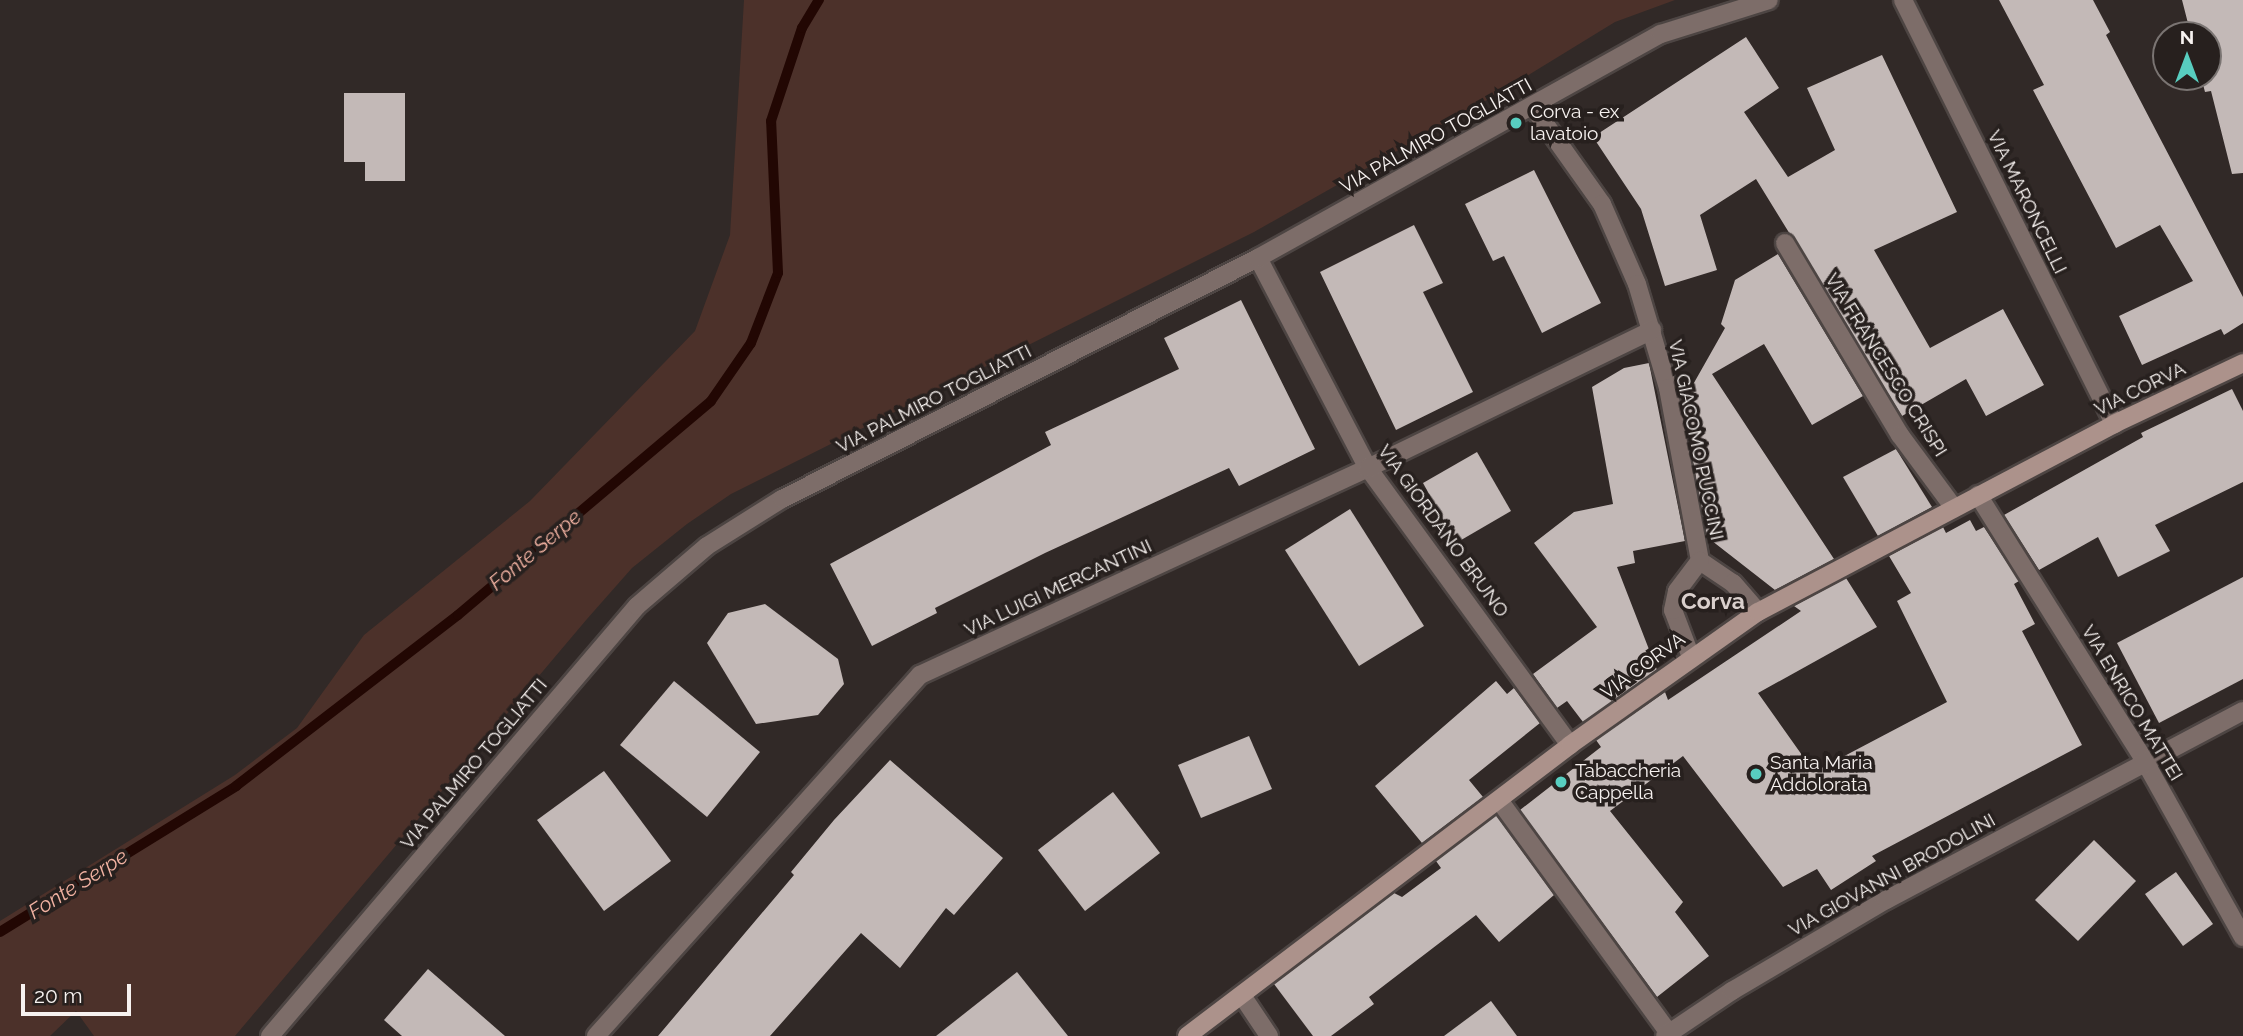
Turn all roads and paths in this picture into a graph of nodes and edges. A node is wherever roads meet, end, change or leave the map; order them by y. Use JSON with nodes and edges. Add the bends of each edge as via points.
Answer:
{"nodes":[{"id":1,"x":1769,"y":0,"type":"edge"},
{"id":2,"x":1903,"y":0,"type":"edge"},
{"id":3,"x":1533,"y":107,"type":"junction"},
{"id":4,"x":1785,"y":243,"type":"dead end"},
{"id":5,"x":1258,"y":258,"type":"junction"},
{"id":6,"x":1652,"y":330,"type":"junction"},
{"id":7,"x":2243,"y":363,"type":"edge"},
{"id":8,"x":2114,"y":424,"type":"junction"},
{"id":9,"x":1368,"y":468,"type":"junction"},
{"id":10,"x":1978,"y":495,"type":"junction"},
{"id":11,"x":1954,"y":508,"type":"junction"},
{"id":12,"x":1700,"y":561,"type":"junction"},
{"id":13,"x":1758,"y":612,"type":"junction"},
{"id":14,"x":1691,"y":657,"type":"junction"},
{"id":15,"x":2243,"y":711,"type":"edge"},
{"id":16,"x":1570,"y":745,"type":"junction"},
{"id":17,"x":2144,"y":760,"type":"junction"},
{"id":18,"x":1499,"y":800,"type":"junction"},
{"id":19,"x":2243,"y":937,"type":"edge"},
{"id":20,"x":1243,"y":998,"type":"junction"},
{"id":21,"x":1667,"y":1035,"type":"edge"},
{"id":22,"x":270,"y":1036,"type":"edge"},
{"id":23,"x":596,"y":1036,"type":"edge"},
{"id":24,"x":1187,"y":1036,"type":"edge"},
{"id":25,"x":1269,"y":1036,"type":"edge"}],
"edges":[{"from":1,"to":3,"type":"street","name":"VIA PALMIRO TOGLIATTI","via":[[1661,34]]},
{"from":2,"to":8,"type":"street","name":"VIA MARONCELLI"},
{"from":3,"to":5,"type":"street","name":"VIA PALMIRO TOGLIATTI"},
{"from":3,"to":6,"type":"street","name":"VIA GIACOMO PUCCINI","via":[[1602,204]]},
{"from":4,"to":11,"type":"street","name":"VIA FRANCESCO CRISPI","via":[[1900,435]]},
{"from":5,"to":9,"type":"street","name":"VIA GIORDANO BRUNO"},
{"from":5,"to":22,"type":"street","name":"VIA PALMIRO TOGLIATTI","via":[[782,499],[707,546],[637,606]]},
{"from":6,"to":9,"type":"street","name":"VIA LUIGI MERCANTINI"},
{"from":6,"to":12,"type":"street","name":"VIA GIACOMO PUCCINI","via":[[1668,388]]},
{"from":7,"to":8,"type":"street","name":"VIA CORVA"},
{"from":8,"to":10,"type":"street","name":"VIA CORVA"},
{"from":9,"to":16,"type":"street","name":"VIA GIORDANO BRUNO"},
{"from":9,"to":23,"type":"street","name":"VIA LUIGI MERCANTINI","via":[[920,675]]},
{"from":10,"to":11,"type":"street","name":"VIA CORVA"},
{"from":10,"to":17,"type":"street","name":"VIA ENRICO MATTEI"},
{"from":11,"to":13,"type":"street","name":"VIA CORVA"},
{"from":12,"to":13,"type":"street","via":[[1733,583]]},
{"from":12,"to":14,"type":"street","via":[[1677,592],[1673,610]]},
{"from":13,"to":14,"type":"street","name":"VIA CORVA"},
{"from":14,"to":16,"type":"street","name":"VIA CORVA"},
{"from":15,"to":17,"type":"street","name":"VIA GIOVANNI BRODOLINI"},
{"from":16,"to":18,"type":"street","name":"VIA CORVA"},
{"from":17,"to":19,"type":"street","name":"VIA ENRICO MATTEI"},
{"from":17,"to":21,"type":"street","name":"VIA GIOVANNI BRODOLINI","via":[[1886,900]]},
{"from":18,"to":20,"type":"street","name":"VIA CORVA"},
{"from":18,"to":21,"type":"street"},
{"from":20,"to":24,"type":"street","name":"VIA CORVA"},
{"from":20,"to":25,"type":"street"}]}
